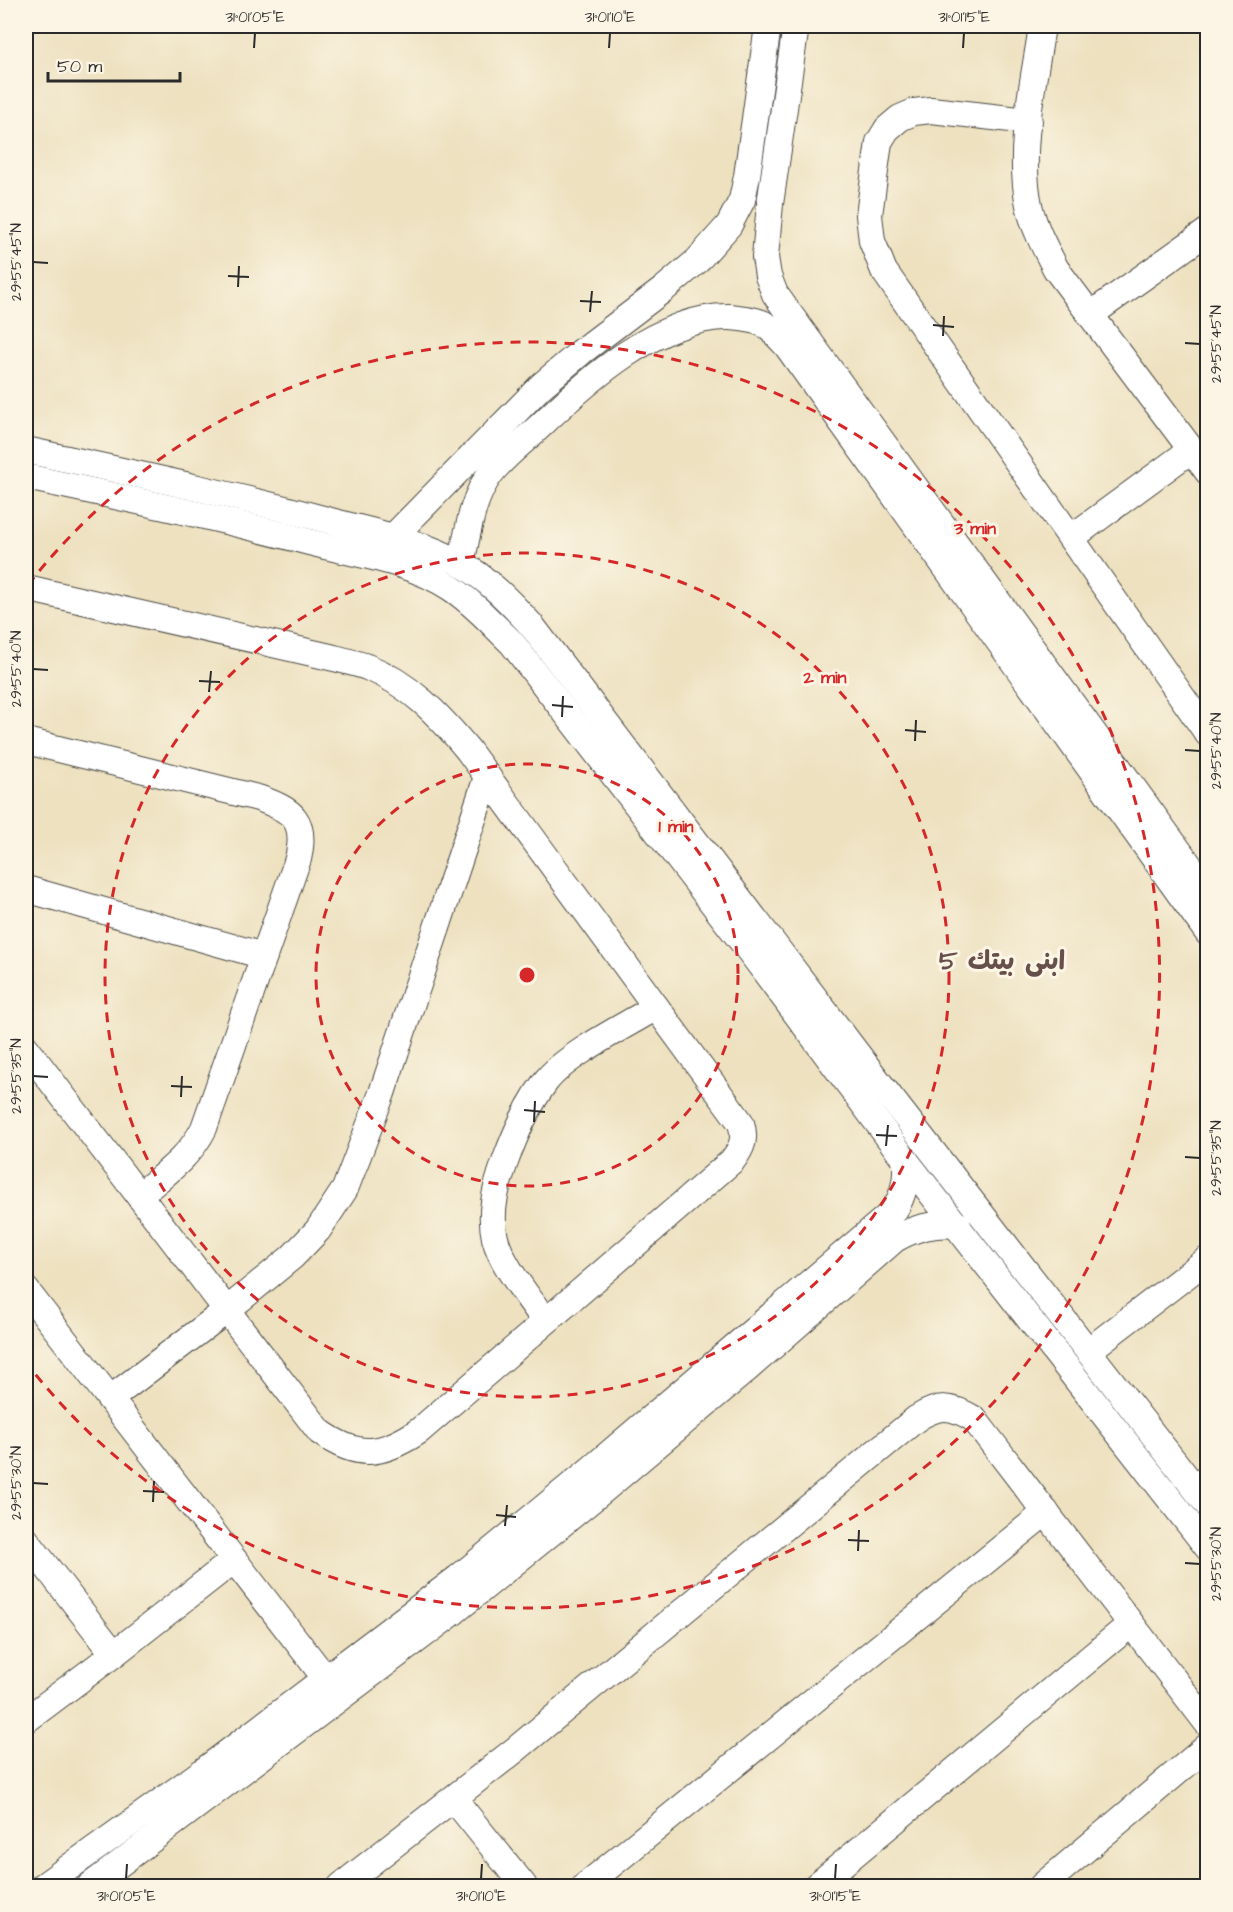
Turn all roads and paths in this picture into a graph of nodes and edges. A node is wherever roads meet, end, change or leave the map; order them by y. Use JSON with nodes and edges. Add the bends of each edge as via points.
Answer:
{"nodes":[{"id":1,"x":768,"y":26,"type":"edge"},
{"id":2,"x":796,"y":26,"type":"edge"},
{"id":3,"x":1042,"y":26,"type":"edge"},
{"id":4,"x":1029,"y":121,"type":"junction"},
{"id":5,"x":742,"y":200,"type":"junction"},
{"id":6,"x":770,"y":204,"type":"junction"},
{"id":7,"x":1208,"y":231,"type":"edge"},
{"id":8,"x":1090,"y":315,"type":"junction"},
{"id":9,"x":627,"y":316,"type":"junction"},
{"id":10,"x":784,"y":326,"type":"junction"},
{"id":11,"x":648,"y":339,"type":"junction"},
{"id":12,"x":26,"y":450,"type":"edge"},
{"id":13,"x":1191,"y":450,"type":"junction"},
{"id":14,"x":1208,"y":472,"type":"edge"},
{"id":15,"x":26,"y":477,"type":"edge"},
{"id":16,"x":393,"y":537,"type":"junction"},
{"id":17,"x":1071,"y":537,"type":"junction"},
{"id":18,"x":461,"y":564,"type":"junction"},
{"id":19,"x":26,"y":588,"type":"edge"},
{"id":20,"x":1208,"y":734,"type":"edge"},
{"id":21,"x":26,"y":741,"type":"edge"},
{"id":22,"x":487,"y":777,"type":"junction"},
{"id":23,"x":26,"y":889,"type":"edge"},
{"id":24,"x":1208,"y":891,"type":"edge"},
{"id":25,"x":1206,"y":928,"type":"edge"},
{"id":26,"x":264,"y":956,"type":"junction"},
{"id":27,"x":656,"y":1007,"type":"junction"},
{"id":28,"x":26,"y":1048,"type":"edge"},
{"id":29,"x":906,"y":1161,"type":"junction"},
{"id":30,"x":139,"y":1196,"type":"junction"},
{"id":31,"x":958,"y":1225,"type":"junction"},
{"id":32,"x":889,"y":1231,"type":"junction"},
{"id":33,"x":1208,"y":1259,"type":"edge"},
{"id":34,"x":26,"y":1290,"type":"edge"},
{"id":35,"x":227,"y":1310,"type":"junction"},
{"id":36,"x":545,"y":1321,"type":"junction"},
{"id":37,"x":1088,"y":1351,"type":"junction"},
{"id":38,"x":110,"y":1399,"type":"junction"},
{"id":39,"x":599,"y":1478,"type":"junction"},
{"id":40,"x":1208,"y":1504,"type":"edge"},
{"id":41,"x":1046,"y":1512,"type":"junction"},
{"id":42,"x":1208,"y":1548,"type":"edge"},
{"id":43,"x":30,"y":1553,"type":"edge"},
{"id":44,"x":234,"y":1560,"type":"junction"},
{"id":45,"x":1131,"y":1623,"type":"junction"},
{"id":46,"x":114,"y":1654,"type":"junction"},
{"id":47,"x":326,"y":1679,"type":"junction"},
{"id":48,"x":26,"y":1720,"type":"edge"},
{"id":49,"x":1208,"y":1724,"type":"edge"},
{"id":50,"x":1208,"y":1746,"type":"edge"},
{"id":51,"x":213,"y":1779,"type":"junction"},
{"id":52,"x":454,"y":1799,"type":"junction"},
{"id":53,"x":103,"y":1883,"type":"edge"},
{"id":54,"x":43,"y":1887,"type":"edge"},
{"id":55,"x":341,"y":1887,"type":"edge"},
{"id":56,"x":524,"y":1887,"type":"edge"},
{"id":57,"x":585,"y":1887,"type":"edge"},
{"id":58,"x":816,"y":1887,"type":"edge"},
{"id":59,"x":1042,"y":1887,"type":"edge"}],
"edges":[{"from":1,"to":5,"type":"street"},
{"from":2,"to":6,"type":"street"},
{"from":3,"to":4,"type":"street"},
{"from":4,"to":8,"type":"street","via":[[1025,177],[1034,222],[1056,269]]},
{"from":4,"to":17,"type":"street","via":[[931,110],[900,118],[879,142],[870,234],[884,271]]},
{"from":5,"to":6,"type":"street"},
{"from":5,"to":9,"type":"street","via":[[729,225],[698,261]]},
{"from":6,"to":10,"type":"street","via":[[765,257]]},
{"from":7,"to":8,"type":"street"},
{"from":8,"to":13,"type":"street"},
{"from":9,"to":11,"type":"street"},
{"from":9,"to":16,"type":"street","via":[[541,386]]},
{"from":10,"to":11,"type":"street","via":[[716,317],[687,322]]},
{"from":10,"to":24,"type":"street"},
{"from":10,"to":25,"type":"street","via":[[788,346]]},
{"from":11,"to":18,"type":"street","via":[[561,406],[491,473],[476,502]]},
{"from":12,"to":16,"type":"street","via":[[276,506]]},
{"from":13,"to":14,"type":"street"},
{"from":13,"to":17,"type":"street"},
{"from":15,"to":29,"type":"street","via":[[388,560],[418,570],[451,588],[512,643]]},
{"from":16,"to":18,"type":"street"},
{"from":17,"to":20,"type":"street"},
{"from":18,"to":37,"type":"street","via":[[499,591],[532,626]]},
{"from":19,"to":22,"type":"street","via":[[368,668],[403,686],[434,711]]},
{"from":21,"to":26,"type":"street","via":[[258,798],[286,809],[296,818],[302,843]]},
{"from":22,"to":27,"type":"street"},
{"from":22,"to":35,"type":"street","via":[[382,1093],[345,1190],[302,1247]]},
{"from":23,"to":26,"type":"street"},
{"from":26,"to":30,"type":"street","via":[[198,1140]]},
{"from":27,"to":36,"type":"street","via":[[569,1060],[547,1079],[515,1135],[496,1186],[493,1221],[502,1256]]},
{"from":27,"to":36,"type":"street","via":[[741,1123],[743,1143],[732,1161]]},
{"from":28,"to":30,"type":"street"},
{"from":29,"to":31,"type":"street"},
{"from":29,"to":32,"type":"street","via":[[903,1195]]},
{"from":30,"to":35,"type":"street"},
{"from":31,"to":32,"type":"street"},
{"from":31,"to":42,"type":"street"},
{"from":32,"to":39,"type":"street"},
{"from":33,"to":37,"type":"street"},
{"from":34,"to":38,"type":"street"},
{"from":35,"to":36,"type":"street","via":[[320,1432],[337,1444],[377,1451],[397,1446],[419,1431]]},
{"from":35,"to":38,"type":"street"},
{"from":37,"to":40,"type":"street"},
{"from":38,"to":44,"type":"street"},
{"from":39,"to":47,"type":"street","via":[[458,1578]]},
{"from":39,"to":51,"type":"street","via":[[455,1611]]},
{"from":41,"to":45,"type":"street"},
{"from":41,"to":52,"type":"street","via":[[974,1419],[958,1409],[928,1411]]},
{"from":41,"to":57,"type":"street"},
{"from":43,"to":46,"type":"street"},
{"from":44,"to":46,"type":"street"},
{"from":44,"to":47,"type":"street"},
{"from":45,"to":49,"type":"street"},
{"from":45,"to":58,"type":"street"},
{"from":46,"to":48,"type":"street"},
{"from":47,"to":51,"type":"street"},
{"from":50,"to":59,"type":"street"},
{"from":51,"to":53,"type":"street"},
{"from":51,"to":54,"type":"street"},
{"from":52,"to":55,"type":"street"},
{"from":52,"to":56,"type":"street"}]}
